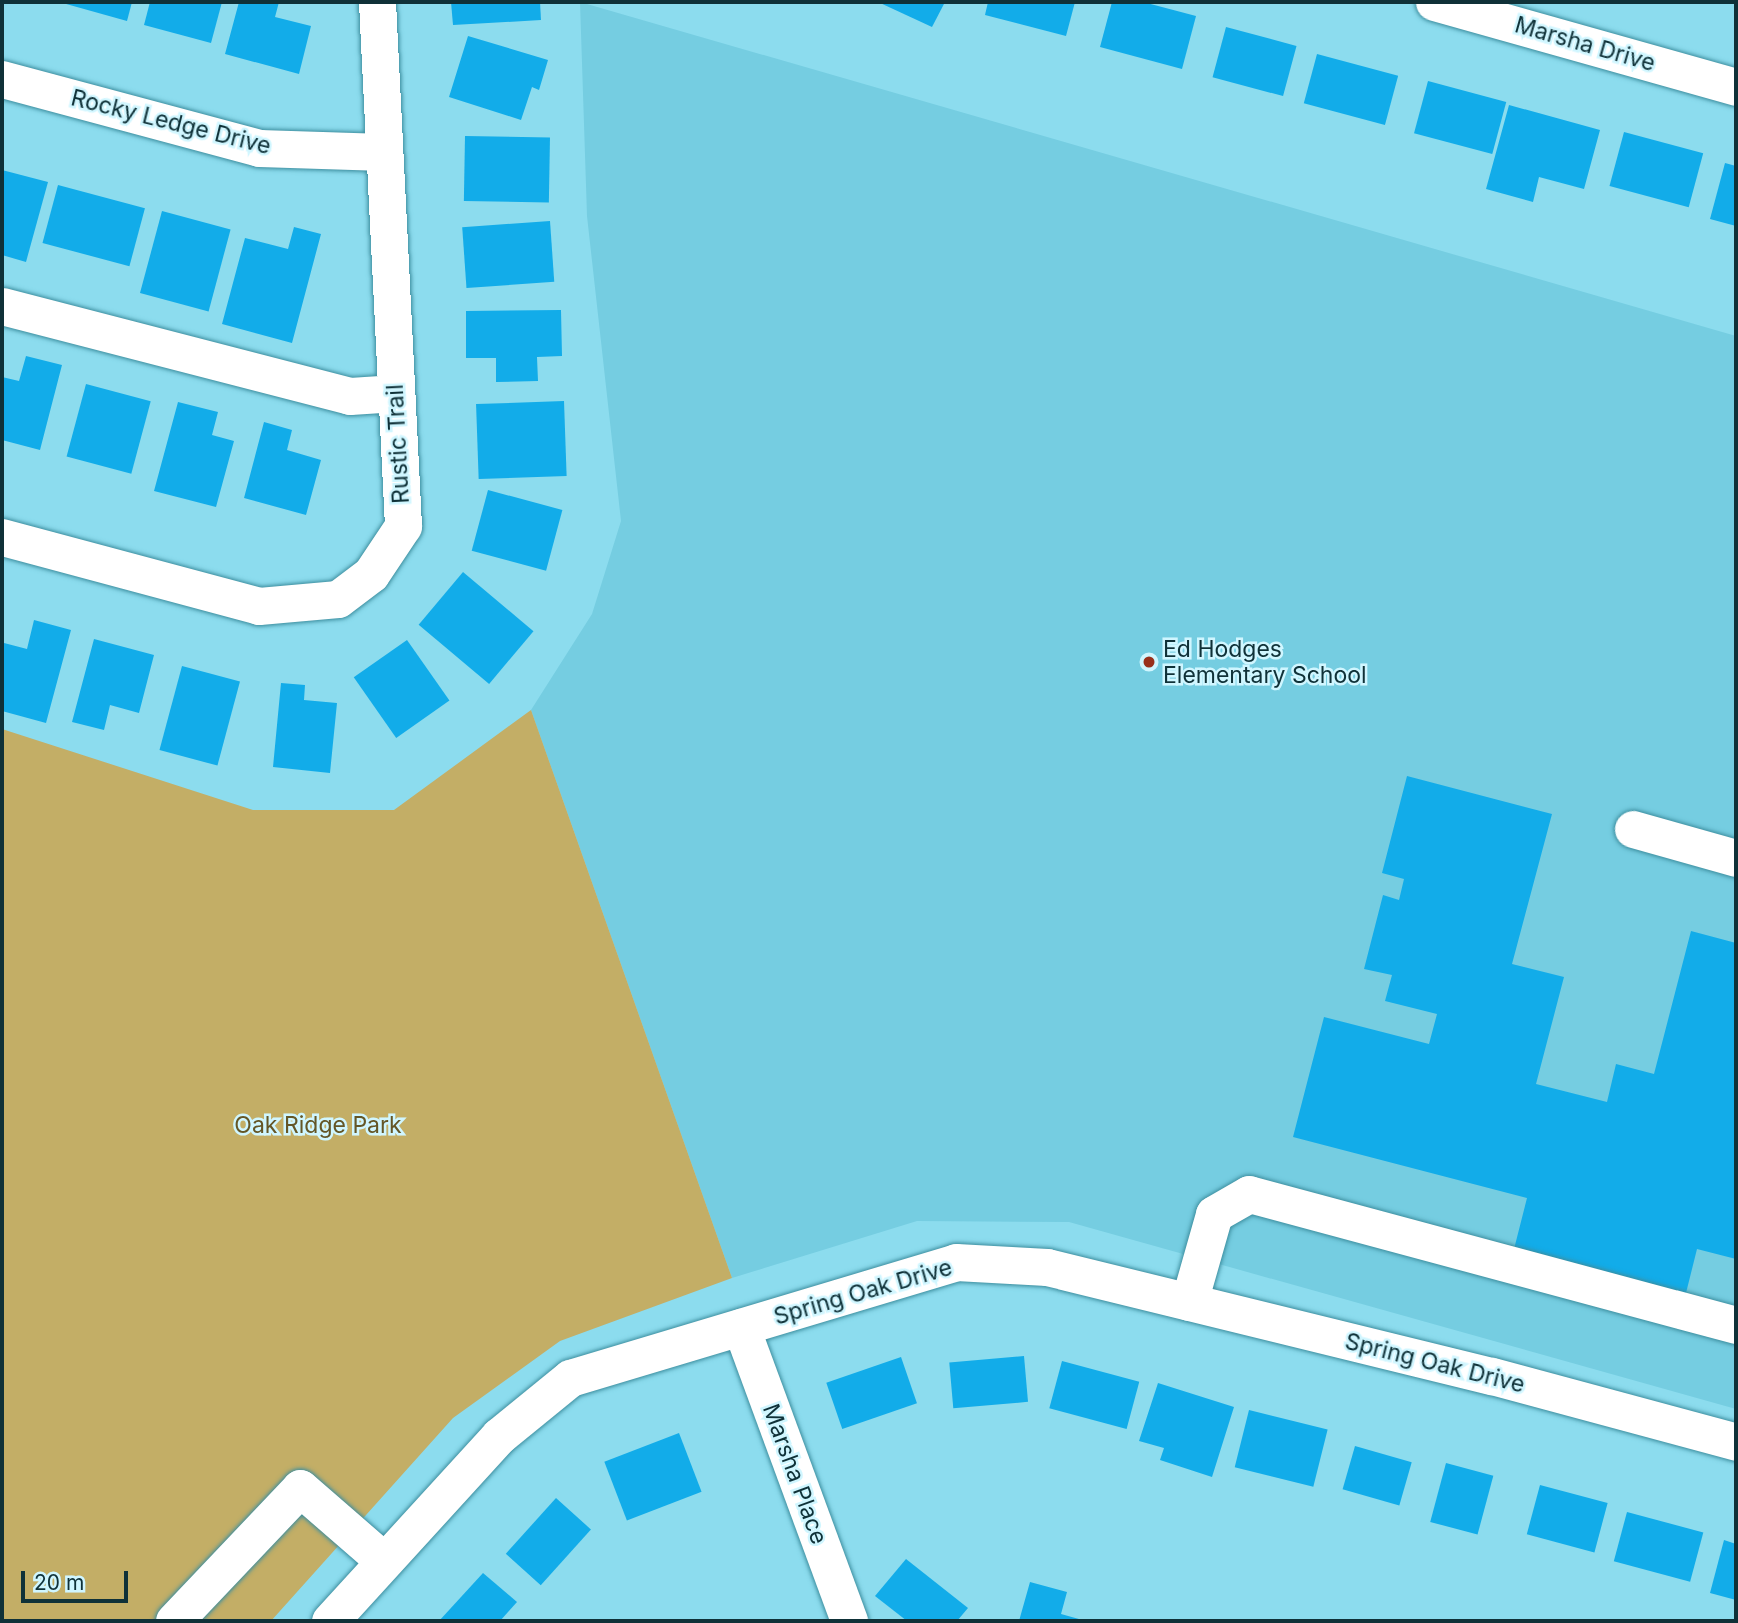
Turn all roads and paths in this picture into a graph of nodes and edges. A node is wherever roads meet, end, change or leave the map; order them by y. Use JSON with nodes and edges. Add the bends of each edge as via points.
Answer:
{"nodes":[{"id":1,"x":377,"y":2,"type":"edge"},
{"id":2,"x":1434,"y":2,"type":"edge"},
{"id":3,"x":2,"y":79,"type":"edge"},
{"id":4,"x":1736,"y":87,"type":"edge"},
{"id":5,"x":384,"y":152,"type":"junction"},
{"id":6,"x":2,"y":306,"type":"edge"},
{"id":7,"x":396,"y":393,"type":"junction"},
{"id":8,"x":2,"y":537,"type":"edge"},
{"id":9,"x":1633,"y":830,"type":"dead end"},
{"id":10,"x":1736,"y":858,"type":"edge"},
{"id":11,"x":1189,"y":1302,"type":"junction"},
{"id":12,"x":1736,"y":1325,"type":"edge"},
{"id":13,"x":741,"y":1327,"type":"junction"},
{"id":14,"x":1736,"y":1441,"type":"edge"},
{"id":15,"x":384,"y":1562,"type":"junction"},
{"id":16,"x":174,"y":1621,"type":"edge"},
{"id":17,"x":330,"y":1621,"type":"edge"},
{"id":18,"x":849,"y":1621,"type":"edge"}],
"edges":[{"from":1,"to":5,"type":"street","name":"Rustic Trail"},
{"from":2,"to":4,"type":"street","name":"Marsha Drive"},
{"from":3,"to":5,"type":"street","name":"Rocky Ledge Drive","via":[[259,148]]},
{"from":5,"to":7,"type":"street","name":"Rustic Trail"},
{"from":6,"to":7,"type":"street","via":[[350,396]]},
{"from":7,"to":8,"type":"street","name":"Rustic Trail","via":[[402,526],[371,574],[338,599],[258,606]]},
{"from":9,"to":10,"type":"street"},
{"from":11,"to":12,"type":"street","via":[[1214,1214],[1249,1194]]},
{"from":11,"to":13,"type":"street","name":"Spring Oak Drive","via":[[1047,1267],[956,1262]]},
{"from":11,"to":14,"type":"street","name":"Spring Oak Drive"},
{"from":13,"to":15,"type":"street","name":"Spring Oak Drive","via":[[570,1378],[499,1436]]},
{"from":13,"to":18,"type":"street","name":"Marsha Place"},
{"from":15,"to":16,"type":"street","via":[[300,1488]]},
{"from":15,"to":17,"type":"street","name":"Spring Oak Drive"}]}
